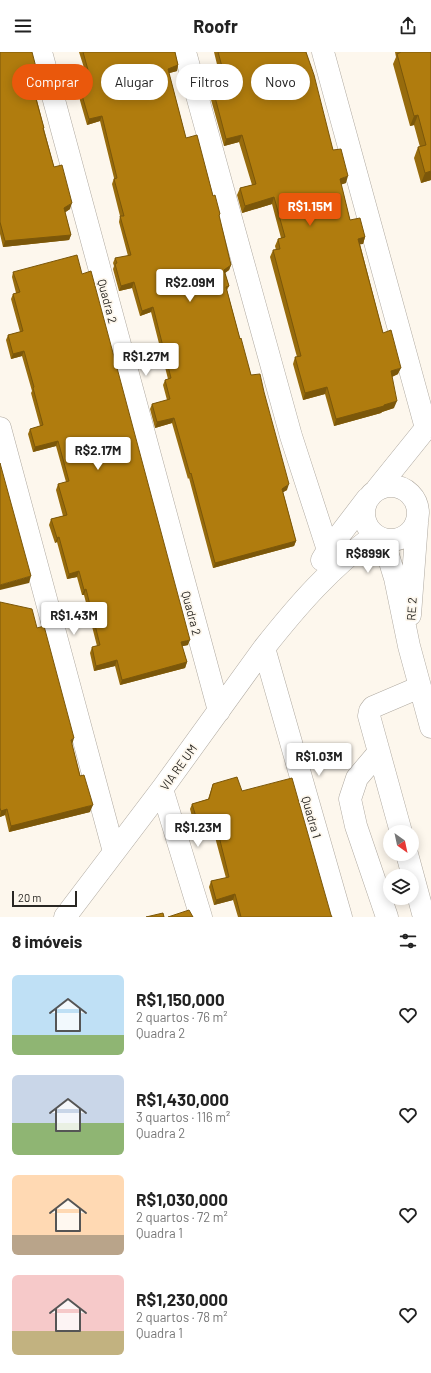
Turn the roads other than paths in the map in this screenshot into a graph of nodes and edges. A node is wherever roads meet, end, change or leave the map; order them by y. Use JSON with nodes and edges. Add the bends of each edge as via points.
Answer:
{"nodes":[{"id":1,"x":41,"y":52,"type":"edge"},
{"id":2,"x":185,"y":52,"type":"edge"},
{"id":3,"x":323,"y":52,"type":"edge"},
{"id":4,"x":428,"y":425,"type":"edge"},
{"id":5,"x":0,"y":428,"type":"edge"},
{"id":6,"x":431,"y":491,"type":"edge"},
{"id":7,"x":374,"y":492,"type":"junction"},
{"id":8,"x":418,"y":518,"type":"junction"},
{"id":9,"x":379,"y":537,"type":"junction"},
{"id":10,"x":335,"y":556,"type":"junction"},
{"id":11,"x":395,"y":578,"type":"junction"},
{"id":12,"x":409,"y":646,"type":"junction"},
{"id":13,"x":264,"y":648,"type":"junction"},
{"id":14,"x":420,"y":687,"type":"junction"},
{"id":15,"x":219,"y":712,"type":"junction"},
{"id":16,"x":431,"y":727,"type":"edge"},
{"id":17,"x":379,"y":752,"type":"junction"},
{"id":18,"x":162,"y":789,"type":"junction"},
{"id":19,"x":399,"y":825,"type":"edge"},
{"id":20,"x":114,"y":852,"type":"junction"},
{"id":21,"x":409,"y":861,"type":"edge"},
{"id":22,"x":65,"y":917,"type":"edge"},
{"id":23,"x":201,"y":917,"type":"edge"},
{"id":24,"x":341,"y":917,"type":"edge"},
{"id":25,"x":387,"y":917,"type":"edge"},
{"id":26,"x":424,"y":917,"type":"edge"}],
"edges":[{"from":1,"to":15,"type":"street","name":"Quadra 2"},
{"from":2,"to":10,"type":"street","via":[[291,436]]},
{"from":3,"to":4,"type":"street"},
{"from":4,"to":7,"type":"street","name":"VIA RE UM"},
{"from":5,"to":20,"type":"street"},
{"from":6,"to":8,"type":"street"},
{"from":7,"to":8,"type":"street","via":[[388,485],[400,486],[410,492],[417,502]]},
{"from":7,"to":9,"type":"street","name":"RE 2","via":[[364,506],[364,518],[369,529]]},
{"from":7,"to":10,"type":"street","name":"VIA RE UM"},
{"from":8,"to":9,"type":"street","via":[[410,532],[400,539]]},
{"from":8,"to":12,"type":"street","name":"RE 2"},
{"from":9,"to":10,"type":"street","name":"VIA RE UM"},
{"from":9,"to":11,"type":"street","name":"RE 2"},
{"from":10,"to":11,"type":"street","via":[[372,556]]},
{"from":10,"to":13,"type":"street","name":"VIA RE UM","via":[[324,578]]},
{"from":11,"to":12,"type":"street","name":"RE 2"},
{"from":12,"to":14,"type":"street","name":"RE 2"},
{"from":13,"to":15,"type":"street","name":"VIA RE UM"},
{"from":13,"to":24,"type":"street","name":"Quadra 1"},
{"from":14,"to":16,"type":"street","name":"RE 2"},
{"from":14,"to":17,"type":"street","via":[[373,707],[370,711],[369,716]]},
{"from":15,"to":18,"type":"street","name":"VIA RE UM"},
{"from":17,"to":19,"type":"street"},
{"from":17,"to":25,"type":"street","via":[[357,778],[350,799],[356,826]]},
{"from":18,"to":20,"type":"street","name":"VIA RE UM"},
{"from":18,"to":23,"type":"street"},
{"from":20,"to":22,"type":"street","name":"VIA RE UM"},
{"from":21,"to":26,"type":"street"}]}
